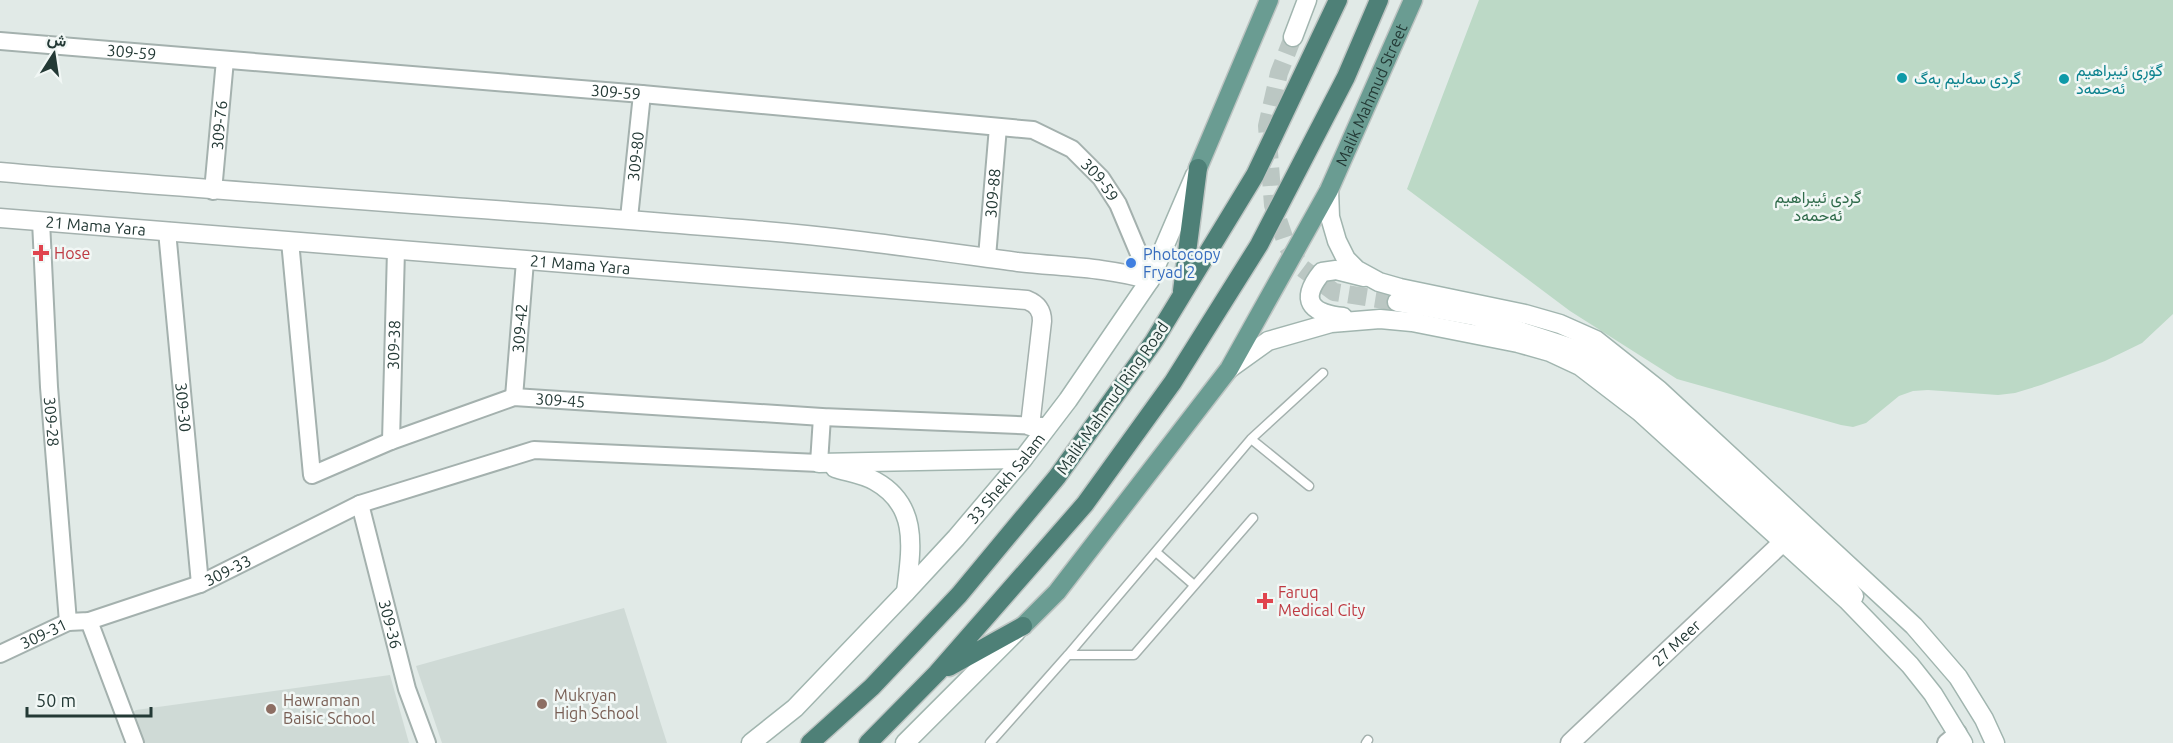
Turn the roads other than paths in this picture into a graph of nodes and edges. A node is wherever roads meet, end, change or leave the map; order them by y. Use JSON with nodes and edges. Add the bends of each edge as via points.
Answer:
{"nodes":[{"id":1,"x":1269,"y":0,"type":"edge"},
{"id":2,"x":1307,"y":0,"type":"edge"},
{"id":3,"x":1338,"y":0,"type":"edge"},
{"id":4,"x":1379,"y":0,"type":"edge"},
{"id":5,"x":1413,"y":0,"type":"edge"},
{"id":6,"x":1293,"y":37,"type":"tunnel mouth"},
{"id":7,"x":0,"y":41,"type":"edge"},
{"id":8,"x":225,"y":60,"type":"junction"},
{"id":9,"x":642,"y":94,"type":"junction"},
{"id":10,"x":998,"y":127,"type":"junction"},
{"id":11,"x":1198,"y":168,"type":"junction"},
{"id":12,"x":0,"y":172,"type":"edge"},
{"id":13,"x":1329,"y":190,"type":"junction"},
{"id":14,"x":213,"y":191,"type":"junction"},
{"id":15,"x":0,"y":218,"type":"edge"},
{"id":16,"x":629,"y":218,"type":"junction"},
{"id":17,"x":41,"y":221,"type":"junction"},
{"id":18,"x":167,"y":231,"type":"junction"},
{"id":19,"x":290,"y":241,"type":"junction"},
{"id":20,"x":396,"y":250,"type":"junction"},
{"id":21,"x":987,"y":257,"type":"junction"},
{"id":22,"x":525,"y":261,"type":"junction"},
{"id":23,"x":1371,"y":278,"type":"junction"},
{"id":24,"x":1150,"y":280,"type":"junction"},
{"id":25,"x":1181,"y":298,"type":"junction"},
{"id":26,"x":1397,"y":302,"type":"tunnel mouth"},
{"id":27,"x":1359,"y":320,"type":"junction"},
{"id":28,"x":1229,"y":369,"type":"junction"},
{"id":29,"x":1323,"y":373,"type":"dead end"},
{"id":30,"x":514,"y":397,"type":"junction"},
{"id":31,"x":822,"y":417,"type":"junction"},
{"id":32,"x":1039,"y":426,"type":"junction"},
{"id":33,"x":1251,"y":439,"type":"junction"},
{"id":34,"x":391,"y":441,"type":"junction"},
{"id":35,"x":1023,"y":459,"type":"junction"},
{"id":36,"x":819,"y":463,"type":"junction"},
{"id":37,"x":1309,"y":486,"type":"dead end"},
{"id":38,"x":360,"y":504,"type":"junction"},
{"id":39,"x":1253,"y":518,"type":"dead end"},
{"id":40,"x":1783,"y":542,"type":"junction"},
{"id":41,"x":1156,"y":552,"type":"junction"},
{"id":42,"x":200,"y":584,"type":"junction"},
{"id":43,"x":1194,"y":585,"type":"junction"},
{"id":44,"x":906,"y":592,"type":"junction"},
{"id":45,"x":89,"y":621,"type":"junction"},
{"id":46,"x":68,"y":622,"type":"junction"},
{"id":47,"x":1023,"y":626,"type":"junction"},
{"id":48,"x":1889,"y":643,"type":"junction"},
{"id":49,"x":0,"y":654,"type":"edge"},
{"id":50,"x":1068,"y":655,"type":"junction"},
{"id":51,"x":937,"y":674,"type":"junction"},
{"id":52,"x":1956,"y":740,"type":"edge"},
{"id":53,"x":135,"y":743,"type":"edge"},
{"id":54,"x":427,"y":743,"type":"edge"},
{"id":55,"x":751,"y":743,"type":"edge"},
{"id":56,"x":810,"y":743,"type":"edge"},
{"id":57,"x":868,"y":743,"type":"edge"},
{"id":58,"x":905,"y":743,"type":"edge"},
{"id":59,"x":990,"y":743,"type":"edge"},
{"id":60,"x":1570,"y":743,"type":"edge"},
{"id":61,"x":1995,"y":743,"type":"edge"}],
"edges":[{"from":1,"to":11,"type":"main road"},
{"from":2,"to":6,"type":"main road"},
{"from":3,"to":25,"type":"highway","name":"Malik Mahmud Ring Road","via":[[1255,175]]},
{"from":4,"to":51,"type":"highway","via":[[1346,77],[1259,245],[1173,382],[1085,504]]},
{"from":5,"to":13,"type":"main road","name":"Malik Mahmud Street"},
{"from":7,"to":8,"type":"street","name":"309-59"},
{"from":8,"to":9,"type":"street","name":"309-59"},
{"from":8,"to":14,"type":"street","name":"309-76"},
{"from":9,"to":10,"type":"street","name":"309-59"},
{"from":9,"to":16,"type":"street","name":"309-80"},
{"from":10,"to":21,"type":"street","name":"309-88"},
{"from":10,"to":24,"type":"street","name":"309-59","via":[[1034,130],[1072,149],[1101,178],[1118,204]]},
{"from":11,"to":24,"type":"main road","name":"33 Shekh Salam"},
{"from":11,"to":25,"type":"highway"},
{"from":12,"to":14,"type":"main road"},
{"from":13,"to":23,"type":"main road","via":[[1330,217],[1337,241],[1346,259]]},
{"from":13,"to":28,"type":"main road","name":"Malik Mahmud Street"},
{"from":14,"to":16,"type":"main road"},
{"from":15,"to":17,"type":"main road","name":"21 Mama Yara"},
{"from":16,"to":21,"type":"main road","via":[[855,239]]},
{"from":17,"to":18,"type":"main road","name":"21 Mama Yara"},
{"from":17,"to":46,"type":"street","name":"309-28","via":[[49,387]]},
{"from":18,"to":19,"type":"main road","name":"21 Mama Yara"},
{"from":18,"to":42,"type":"street","name":"309-30"},
{"from":19,"to":20,"type":"main road","name":"21 Mama Yara"},
{"from":19,"to":34,"type":"street","name":"309-45","via":[[312,475]]},
{"from":20,"to":22,"type":"main road","name":"21 Mama Yara"},
{"from":20,"to":34,"type":"street","name":"309-38"},
{"from":21,"to":24,"type":"main road","via":[[1112,270]]},
{"from":22,"to":30,"type":"street","name":"309-42"},
{"from":22,"to":32,"type":"main road","name":"21 Mama Yara","via":[[1027,300],[1040,309],[1042,321]]},
{"from":23,"to":27,"type":"main road","via":[[1336,270],[1322,272],[1313,284],[1313,308],[1320,313]]},
{"from":23,"to":61,"type":"main road","via":[[1411,291],[1534,316],[1596,340],[1659,390],[1906,618],[1958,677]]},
{"from":24,"to":32,"type":"main road","name":"33 Shekh Salam","via":[[1080,382]]},
{"from":25,"to":56,"type":"highway","name":"Malik Mahmud Ring Road","via":[[1057,477],[982,568],[872,687]]},
{"from":26,"to":48,"type":"main road","via":[[1474,316],[1584,352],[1658,407],[1780,518],[1840,577]]},
{"from":27,"to":28,"type":"main road","via":[[1268,341]]},
{"from":27,"to":40,"type":"main road","via":[[1412,322],[1488,336],[1550,352],[1580,366],[1640,412]]},
{"from":28,"to":47,"type":"main road","name":"Malik Mahmud Street","via":[[1057,592]]},
{"from":29,"to":33,"type":"lane"},
{"from":30,"to":31,"type":"street","name":"309-45"},
{"from":30,"to":34,"type":"street","name":"309-45"},
{"from":31,"to":32,"type":"street","name":"309-45"},
{"from":31,"to":36,"type":"street"},
{"from":32,"to":35,"type":"main road","name":"33 Shekh Salam"},
{"from":33,"to":37,"type":"lane"},
{"from":33,"to":41,"type":"lane"},
{"from":35,"to":36,"type":"main road"},
{"from":35,"to":44,"type":"main road","name":"33 Shekh Salam"},
{"from":36,"to":38,"type":"street","name":"309-33","via":[[534,450]]},
{"from":36,"to":44,"type":"main road","via":[[874,480],[900,503],[911,532]]},
{"from":38,"to":42,"type":"street","name":"309-33"},
{"from":38,"to":54,"type":"street","name":"309-36","via":[[407,689]]},
{"from":39,"to":43,"type":"lane"},
{"from":40,"to":48,"type":"main road"},
{"from":40,"to":60,"type":"main road","name":"27 Meer"},
{"from":41,"to":43,"type":"lane"},
{"from":41,"to":50,"type":"lane"},
{"from":42,"to":45,"type":"street","name":"309-33"},
{"from":43,"to":50,"type":"lane","via":[[1134,655]]},
{"from":44,"to":55,"type":"main road","name":"33 Shekh Salam","via":[[795,708]]},
{"from":45,"to":46,"type":"street","name":"309-31"},
{"from":45,"to":53,"type":"street"},
{"from":46,"to":49,"type":"street","name":"309-31"},
{"from":47,"to":51,"type":"highway"},
{"from":47,"to":58,"type":"main road"},
{"from":48,"to":52,"type":"main road","via":[[1933,694]]},
{"from":50,"to":59,"type":"lane"},
{"from":51,"to":57,"type":"highway"}]}
